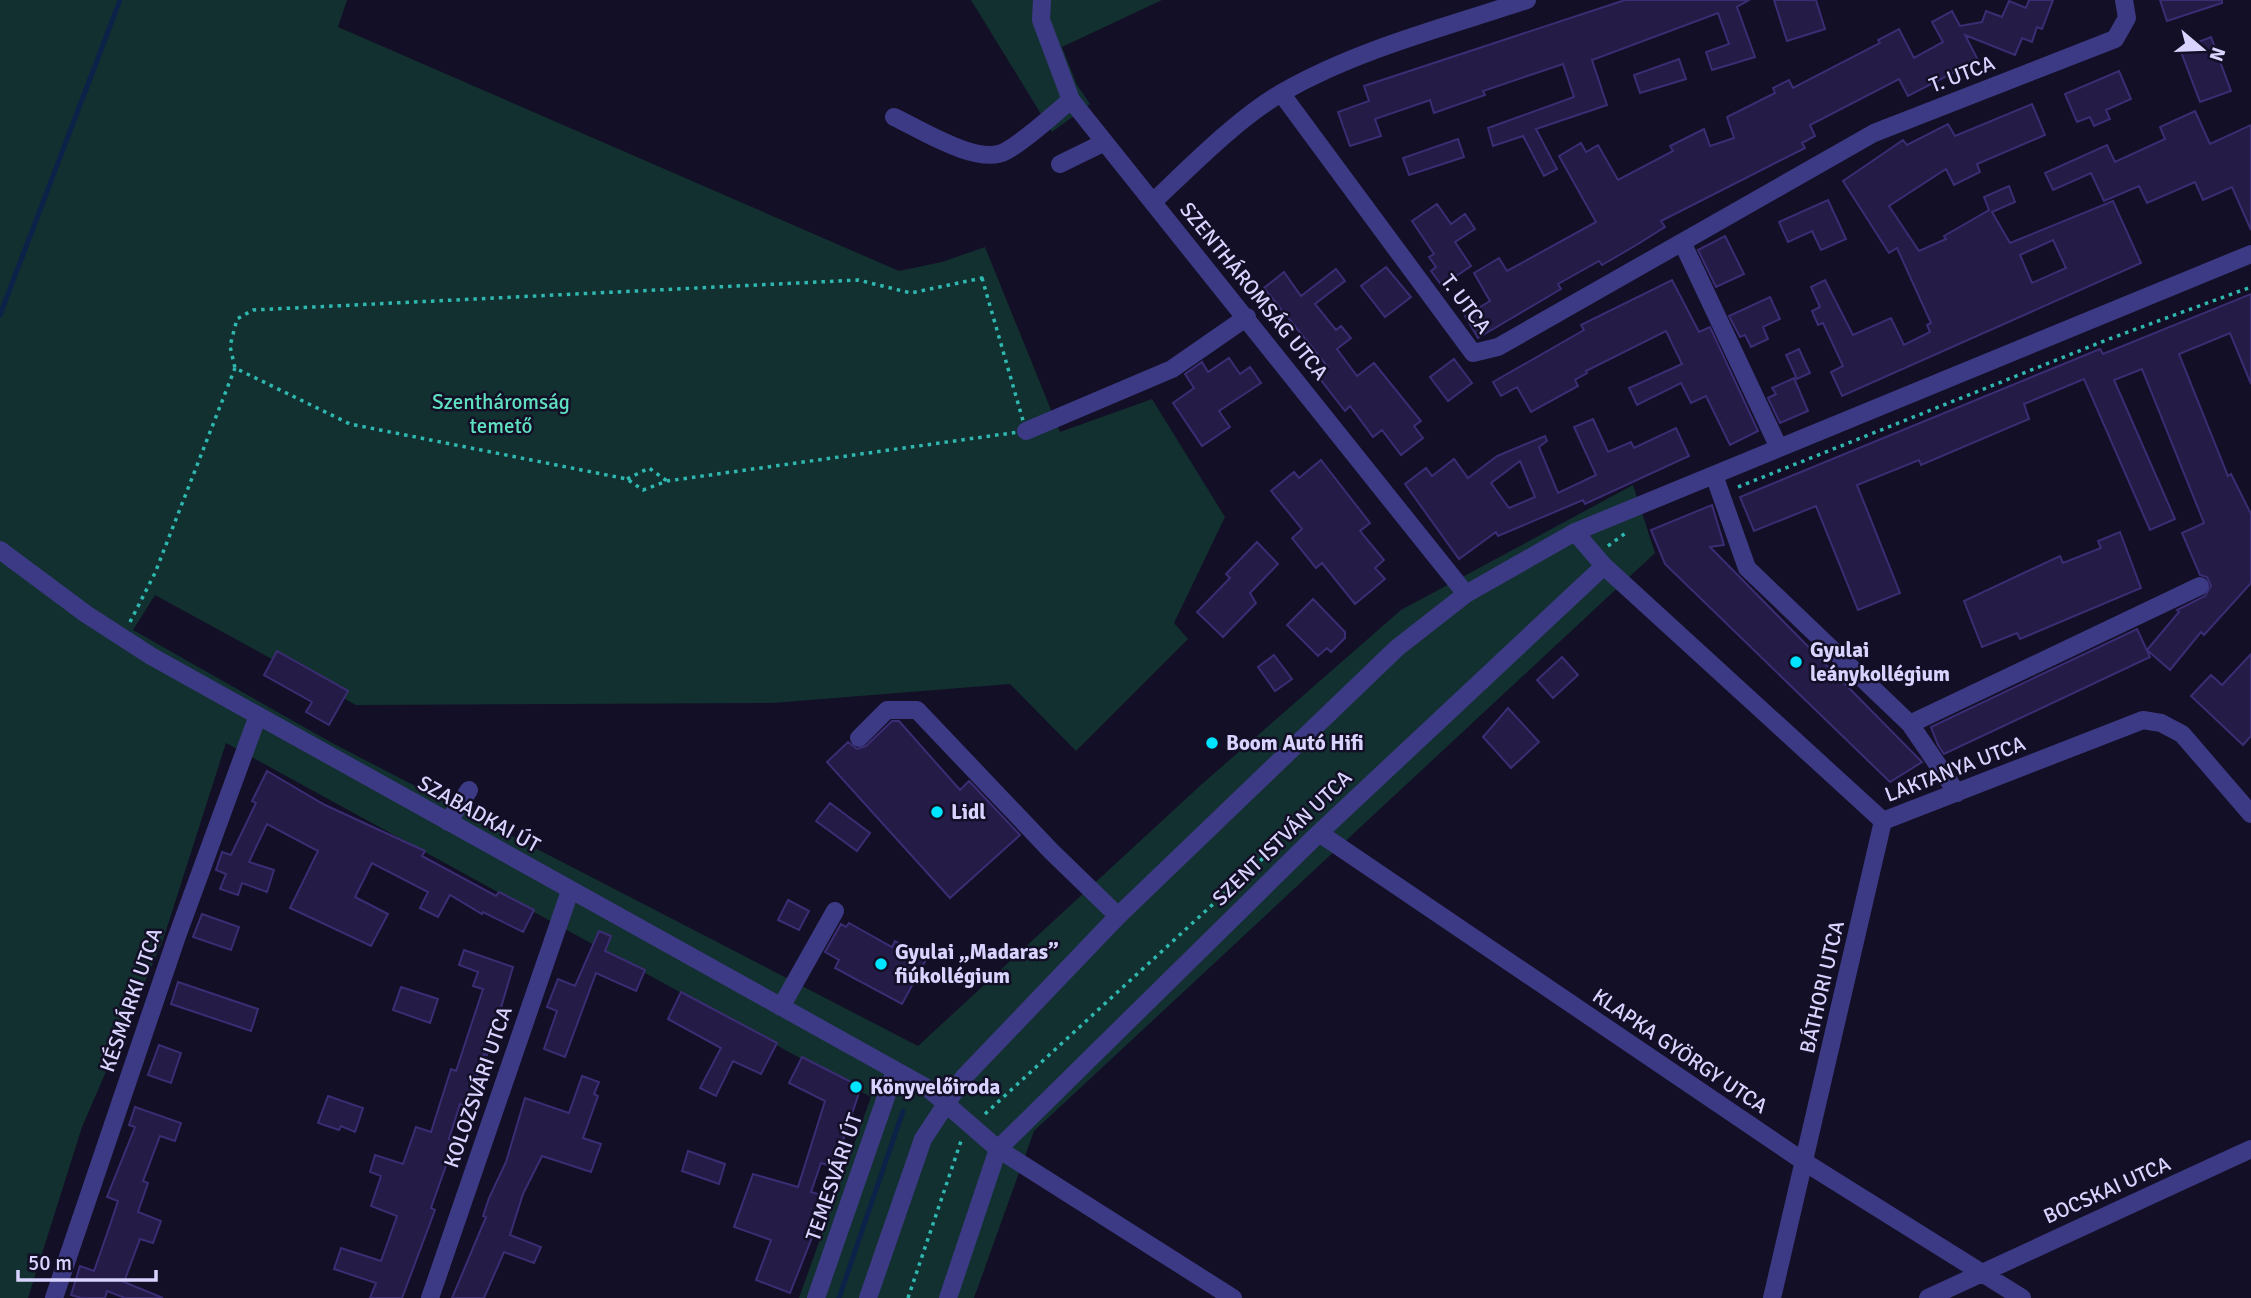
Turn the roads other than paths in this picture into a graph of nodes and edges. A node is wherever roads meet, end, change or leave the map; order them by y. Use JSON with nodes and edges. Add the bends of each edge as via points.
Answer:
{"nodes":[{"id":1,"x":1042,"y":0,"type":"edge"},
{"id":2,"x":1527,"y":0,"type":"edge"},
{"id":3,"x":2124,"y":0,"type":"edge"},
{"id":4,"x":1281,"y":93,"type":"junction"},
{"id":5,"x":1071,"y":100,"type":"junction"},
{"id":6,"x":894,"y":117,"type":"dead end"},
{"id":7,"x":1103,"y":143,"type":"junction"},
{"id":8,"x":1060,"y":164,"type":"dead end"},
{"id":9,"x":1153,"y":202,"type":"junction"},
{"id":10,"x":1682,"y":244,"type":"junction"},
{"id":11,"x":2251,"y":254,"type":"edge"},
{"id":12,"x":1247,"y":317,"type":"junction"},
{"id":13,"x":1026,"y":430,"type":"road end"},
{"id":14,"x":1779,"y":448,"type":"junction"},
{"id":15,"x":1714,"y":475,"type":"junction"},
{"id":16,"x":1575,"y":532,"type":"junction"},
{"id":17,"x":0,"y":550,"type":"edge"},
{"id":18,"x":1600,"y":561,"type":"junction"},
{"id":19,"x":2200,"y":586,"type":"dead end"},
{"id":20,"x":1466,"y":594,"type":"junction"},
{"id":21,"x":257,"y":718,"type":"junction"},
{"id":22,"x":1910,"y":724,"type":"junction"},
{"id":23,"x":859,"y":738,"type":"dead end"},
{"id":24,"x":469,"y":790,"type":"dead end"},
{"id":25,"x":1957,"y":793,"type":"junction"},
{"id":26,"x":2251,"y":814,"type":"edge"},
{"id":27,"x":1883,"y":821,"type":"junction"},
{"id":28,"x":448,"y":822,"type":"junction"},
{"id":29,"x":1319,"y":833,"type":"junction"},
{"id":30,"x":570,"y":891,"type":"junction"},
{"id":31,"x":835,"y":911,"type":"dead end"},
{"id":32,"x":1118,"y":916,"type":"junction"},
{"id":33,"x":781,"y":1007,"type":"junction"},
{"id":34,"x":895,"y":1071,"type":"junction"},
{"id":35,"x":944,"y":1103,"type":"junction"},
{"id":36,"x":998,"y":1149,"type":"junction"},
{"id":37,"x":2251,"y":1149,"type":"edge"},
{"id":38,"x":1806,"y":1163,"type":"junction"},
{"id":39,"x":1981,"y":1272,"type":"junction"},
{"id":40,"x":54,"y":1298,"type":"edge"},
{"id":41,"x":430,"y":1298,"type":"edge"},
{"id":42,"x":816,"y":1298,"type":"edge"},
{"id":43,"x":867,"y":1298,"type":"edge"},
{"id":44,"x":948,"y":1298,"type":"edge"},
{"id":45,"x":1233,"y":1298,"type":"edge"},
{"id":46,"x":1772,"y":1298,"type":"edge"},
{"id":47,"x":1928,"y":1298,"type":"edge"},
{"id":48,"x":2022,"y":1298,"type":"edge"}],
"edges":[{"from":1,"to":5,"type":"street","name":"SZENTHÁROMSÁG UTCA","via":[[1041,20]]},
{"from":2,"to":4,"type":"street","via":[[1394,44]]},
{"from":3,"to":10,"type":"street","name":"T. UTCA","via":[[2127,18],[2115,39],[1874,133]]},
{"from":4,"to":9,"type":"street","via":[[1205,153]]},
{"from":4,"to":10,"type":"street","name":"T. UTCA","via":[[1473,353],[1498,347]]},
{"from":5,"to":6,"type":"street","via":[[1004,152],[988,156],[974,154]]},
{"from":5,"to":7,"type":"street","name":"SZENTHÁROMSÁG UTCA"},
{"from":7,"to":8,"type":"street"},
{"from":7,"to":9,"type":"street","name":"SZENTHÁROMSÁG UTCA"},
{"from":9,"to":12,"type":"street","name":"SZENTHÁROMSÁG UTCA"},
{"from":10,"to":14,"type":"street"},
{"from":11,"to":14,"type":"street"},
{"from":12,"to":13,"type":"street","via":[[1172,369]]},
{"from":12,"to":20,"type":"street","name":"SZENTHÁROMSÁG UTCA"},
{"from":14,"to":15,"type":"street"},
{"from":15,"to":16,"type":"street"},
{"from":15,"to":22,"type":"street","via":[[1747,568]]},
{"from":16,"to":18,"type":"street","name":"LAKTANYA UTCA"},
{"from":16,"to":20,"type":"street"},
{"from":17,"to":21,"type":"street","name":"SZABADKAI ÚT","via":[[122,637]]},
{"from":18,"to":27,"type":"street","name":"LAKTANYA UTCA"},
{"from":18,"to":29,"type":"street","name":"SZENT ISTVÁN UTCA"},
{"from":19,"to":22,"type":"street"},
{"from":20,"to":32,"type":"street","via":[[1396,648]]},
{"from":21,"to":28,"type":"street","name":"SZABADKAI ÚT"},
{"from":21,"to":40,"type":"street","name":"KÉSMÁRKI UTCA"},
{"from":22,"to":25,"type":"street"},
{"from":23,"to":32,"type":"street","via":[[887,710],[917,710]]},
{"from":24,"to":28,"type":"street"},
{"from":25,"to":26,"type":"street","name":"LAKTANYA UTCA","via":[[2128,724],[2152,721],[2182,734]]},
{"from":25,"to":27,"type":"street","name":"LAKTANYA UTCA"},
{"from":27,"to":38,"type":"street","name":"BÁTHORI UTCA"},
{"from":28,"to":30,"type":"street","name":"SZABADKAI ÚT"},
{"from":29,"to":36,"type":"street","name":"SZENT ISTVÁN UTCA"},
{"from":29,"to":38,"type":"street","name":"KLAPKA GYÖRGY UTCA"},
{"from":30,"to":33,"type":"street","name":"SZABADKAI ÚT"},
{"from":30,"to":41,"type":"street","name":"KOLOZSVÁRI UTCA"},
{"from":31,"to":33,"type":"street"},
{"from":32,"to":35,"type":"street","via":[[1021,1015]]},
{"from":33,"to":34,"type":"street","name":"SZABADKAI ÚT"},
{"from":34,"to":35,"type":"street","name":"SZABADKAI ÚT","via":[[929,1089]]},
{"from":34,"to":42,"type":"street","name":"TEMESVÁRI ÚT"},
{"from":35,"to":36,"type":"street","name":"SZABADKAI ÚT"},
{"from":35,"to":43,"type":"street","via":[[913,1162]]},
{"from":36,"to":44,"type":"street"},
{"from":36,"to":45,"type":"street","name":"SZABADKAI ÚT"},
{"from":37,"to":39,"type":"street","name":"BOCSKAI UTCA"},
{"from":38,"to":39,"type":"street","name":"KLAPKA GYÖRGY UTCA"},
{"from":38,"to":46,"type":"street","name":"BÁTHORI UTCA"},
{"from":39,"to":47,"type":"street","name":"BOCSKAI UTCA"},
{"from":39,"to":48,"type":"street","name":"KLAPKA GYÖRGY UTCA"}]}
